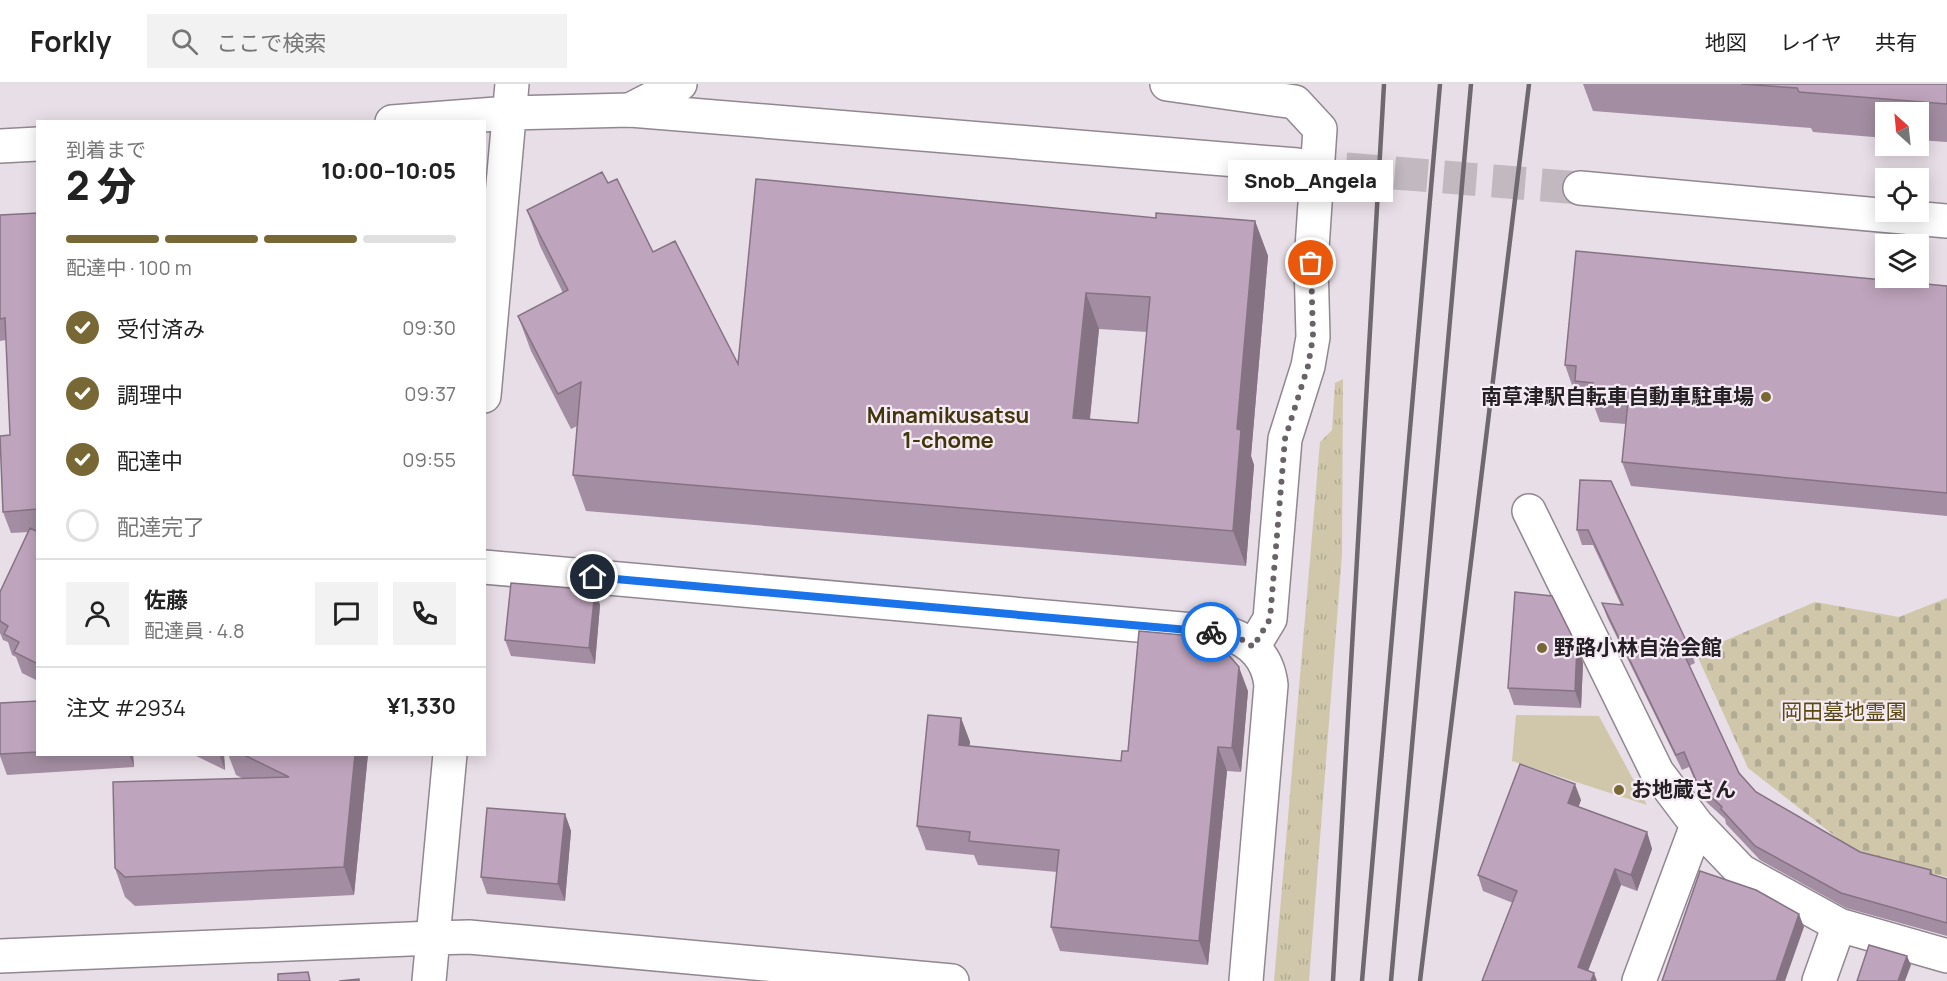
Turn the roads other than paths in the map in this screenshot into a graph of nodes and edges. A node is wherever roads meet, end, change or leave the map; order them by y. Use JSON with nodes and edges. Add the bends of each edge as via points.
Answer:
{"nodes":[{"id":1,"x":680,"y":84,"type":"edge"},
{"id":2,"x":1167,"y":84,"type":"edge"},
{"id":3,"x":511,"y":99,"type":"edge"},
{"id":4,"x":630,"y":110,"type":"junction"},
{"id":5,"x":402,"y":120,"type":"edge"},
{"id":6,"x":36,"y":144,"type":"edge"},
{"id":7,"x":0,"y":146,"type":"edge"},
{"id":8,"x":1297,"y":165,"type":"tunnel mouth"},
{"id":9,"x":1580,"y":188,"type":"tunnel mouth"},
{"id":10,"x":1947,"y":221,"type":"edge"},
{"id":11,"x":486,"y":374,"type":"edge"},
{"id":12,"x":1529,"y":511,"type":"dead end"},
{"id":13,"x":486,"y":567,"type":"edge"},
{"id":14,"x":1253,"y":647,"type":"junction"},
{"id":15,"x":450,"y":756,"type":"edge"},
{"id":16,"x":1697,"y":825,"type":"junction"},
{"id":17,"x":1839,"y":925,"type":"junction"},
{"id":18,"x":433,"y":938,"type":"junction"},
{"id":19,"x":0,"y":956,"type":"edge"},
{"id":20,"x":1947,"y":956,"type":"edge"},
{"id":21,"x":429,"y":981,"type":"edge"},
{"id":22,"x":952,"y":981,"type":"edge"},
{"id":23,"x":1246,"y":981,"type":"edge"},
{"id":24,"x":1639,"y":981,"type":"edge"},
{"id":25,"x":1819,"y":981,"type":"edge"}],
"edges":[{"from":1,"to":4,"type":"street"},
{"from":2,"to":14,"type":"street","via":[[1295,102],[1320,129],[1311,263],[1313,337],[1285,439],[1270,619]]},
{"from":3,"to":4,"type":"street"},
{"from":3,"to":5,"type":"street"},
{"from":3,"to":11,"type":"street"},
{"from":4,"to":8,"type":"street"},
{"from":6,"to":7,"type":"street"},
{"from":9,"to":10,"type":"street"},
{"from":12,"to":16,"type":"street","via":[[1657,772]]},
{"from":13,"to":14,"type":"street","via":[[1227,633]]},
{"from":14,"to":23,"type":"street","via":[[1269,671],[1271,685]]},
{"from":15,"to":18,"type":"street"},
{"from":16,"to":17,"type":"street","via":[[1741,871]]},
{"from":16,"to":24,"type":"street"},
{"from":17,"to":20,"type":"street"},
{"from":17,"to":25,"type":"street"},
{"from":18,"to":19,"type":"street"},
{"from":18,"to":21,"type":"street"},
{"from":18,"to":22,"type":"street","via":[[469,937]]}]}
